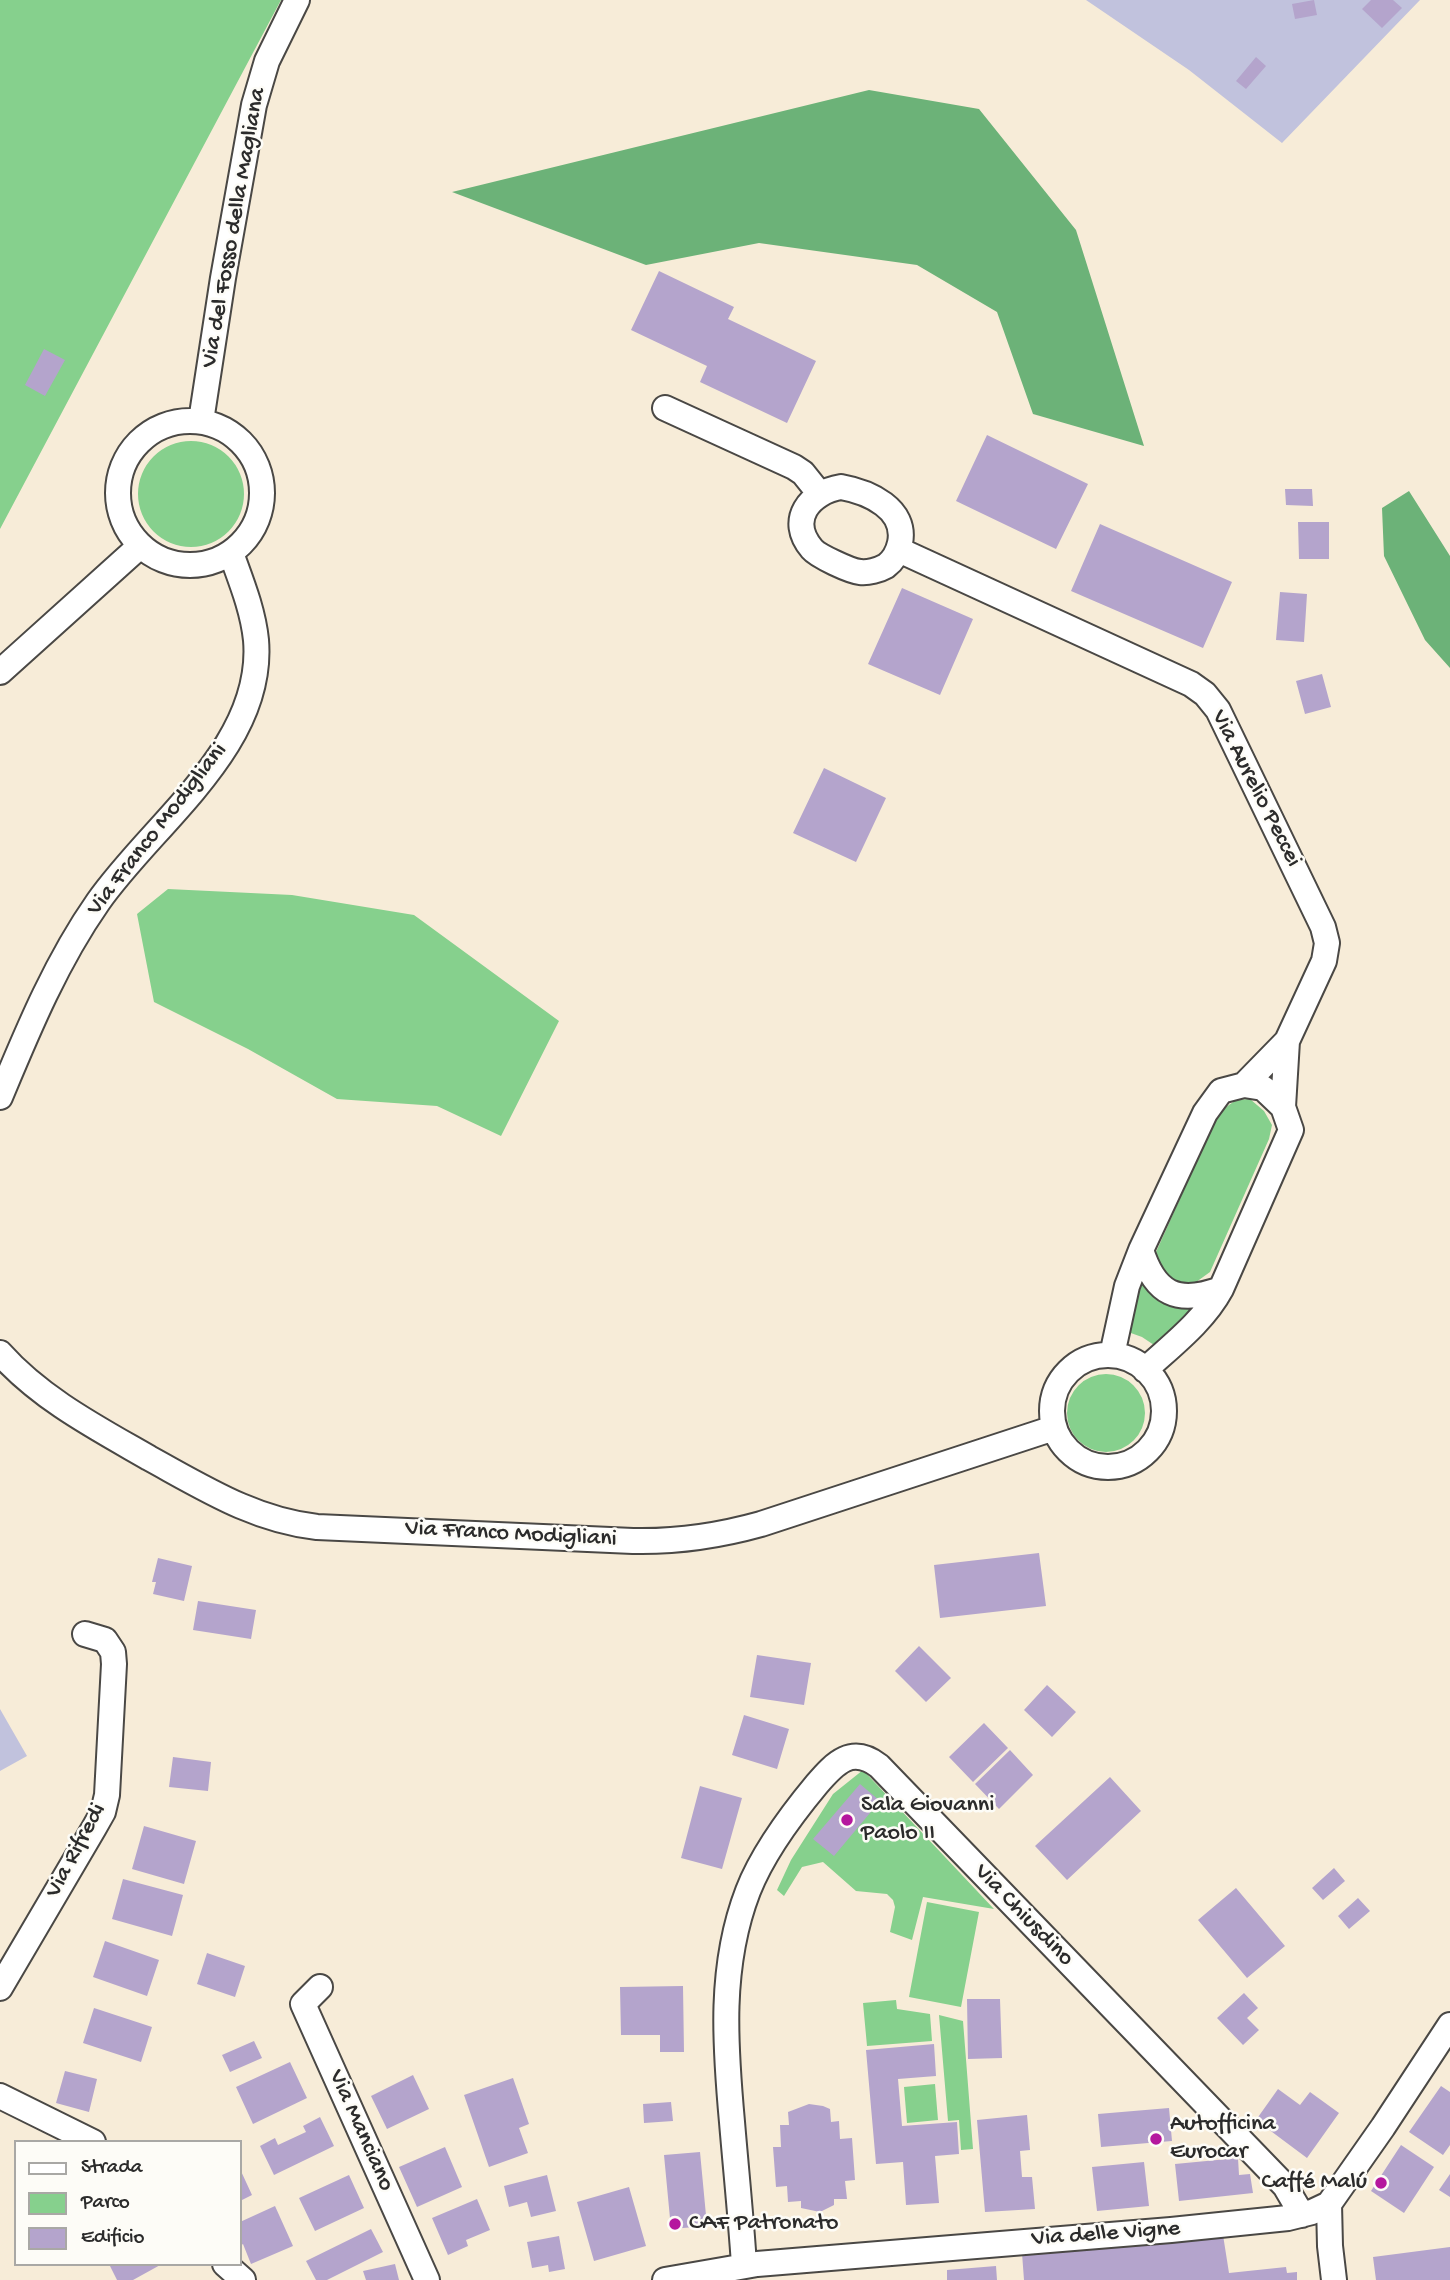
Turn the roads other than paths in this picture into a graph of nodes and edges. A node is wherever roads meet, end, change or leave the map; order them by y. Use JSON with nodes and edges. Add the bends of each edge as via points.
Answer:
{"nodes":[{"id":1,"x":297,"y":0,"type":"edge"},
{"id":2,"x":665,"y":408,"type":"dead end"},
{"id":3,"x":201,"y":421,"type":"junction"},
{"id":4,"x":819,"y":494,"type":"junction"},
{"id":5,"x":140,"y":546,"type":"junction"},
{"id":6,"x":899,"y":550,"type":"junction"},
{"id":7,"x":231,"y":553,"type":"junction"},
{"id":8,"x":0,"y":672,"type":"edge"},
{"id":9,"x":1287,"y":1041,"type":"junction"},
{"id":10,"x":1244,"y":1085,"type":"junction"},
{"id":11,"x":0,"y":1097,"type":"edge"},
{"id":12,"x":1283,"y":1107,"type":"junction"},
{"id":13,"x":1141,"y":1250,"type":"junction"},
{"id":14,"x":1220,"y":1289,"type":"junction"},
{"id":15,"x":0,"y":1353,"type":"edge"},
{"id":16,"x":1112,"y":1355,"type":"junction"},
{"id":17,"x":1145,"y":1370,"type":"junction"},
{"id":18,"x":1054,"y":1428,"type":"junction"},
{"id":19,"x":85,"y":1634,"type":"dead end"},
{"id":20,"x":320,"y":1987,"type":"dead end"},
{"id":21,"x":0,"y":1989,"type":"edge"},
{"id":22,"x":1450,"y":2025,"type":"edge"},
{"id":23,"x":3,"y":2101,"type":"edge"},
{"id":24,"x":89,"y":2140,"type":"edge"},
{"id":25,"x":1329,"y":2204,"type":"junction"},
{"id":26,"x":1302,"y":2215,"type":"junction"},
{"id":27,"x":744,"y":2265,"type":"junction"},
{"id":28,"x":227,"y":2266,"type":"edge"},
{"id":29,"x":243,"y":2280,"type":"edge"},
{"id":30,"x":427,"y":2280,"type":"edge"},
{"id":31,"x":665,"y":2280,"type":"edge"},
{"id":32,"x":1334,"y":2280,"type":"edge"}],
"edges":[{"from":1,"to":3,"type":"street","name":"Via del Fosso della Magliana","via":[[254,104]]},
{"from":2,"to":4,"type":"street","via":[[794,467]]},
{"from":3,"to":5,"type":"street","via":[[174,422],[154,430],[125,462],[118,506]]},
{"from":3,"to":7,"type":"street","via":[[226,430],[246,447],[263,491],[259,515]]},
{"from":4,"to":6,"type":"street","via":[[841,487],[852,489],[889,507],[900,525]]},
{"from":4,"to":6,"type":"street","via":[[803,515],[805,538],[818,555],[859,572],[872,572],[885,567]]},
{"from":5,"to":7,"type":"street","via":[[155,557],[187,566]]},
{"from":5,"to":8,"type":"street"},
{"from":6,"to":9,"type":"street","name":"Via Aurelio Peccei","via":[[1191,684],[1218,710],[1325,935],[1324,961]]},
{"from":7,"to":11,"type":"street","name":"Via Franco Modigliani","via":[[256,641],[253,681],[240,719],[219,757],[84,923],[46,993]]},
{"from":9,"to":10,"type":"street","name":"Via Aurelio Peccei"},
{"from":9,"to":12,"type":"street","name":"Via Aurelio Peccei"},
{"from":10,"to":12,"type":"street","via":[[1263,1088]]},
{"from":10,"to":13,"type":"street","name":"Via Aurelio Peccei","via":[[1221,1091],[1205,1113]]},
{"from":12,"to":14,"type":"street","name":"Via Aurelio Peccei","via":[[1291,1130]]},
{"from":13,"to":14,"type":"street","via":[[1150,1274],[1169,1293],[1188,1297]]},
{"from":13,"to":16,"type":"street","name":"Via Aurelio Peccei","via":[[1126,1286]]},
{"from":14,"to":17,"type":"street","name":"Via Aurelio Peccei","via":[[1202,1317]]},
{"from":15,"to":18,"type":"street","name":"Via Franco Modigliani","via":[[67,1410],[216,1495],[270,1518],[317,1527],[633,1541],[696,1539],[761,1524]]},
{"from":16,"to":17,"type":"street"},
{"from":16,"to":18,"type":"street","via":[[1072,1366],[1064,1376],[1053,1401]]},
{"from":17,"to":18,"type":"street","via":[[1157,1384],[1163,1421],[1151,1446],[1130,1463],[1093,1465],[1076,1457]]},
{"from":19,"to":21,"type":"street","name":"Via Rifredi","via":[[110,1645],[114,1664],[106,1803]]},
{"from":20,"to":30,"type":"street","name":"Via Manciano","via":[[303,2004]]},
{"from":22,"to":25,"type":"street"},
{"from":23,"to":24,"type":"street"},
{"from":25,"to":26,"type":"street","name":"Via delle Vigne"},
{"from":25,"to":32,"type":"street"},
{"from":26,"to":27,"type":"street","name":"Via delle Vigne"},
{"from":26,"to":27,"type":"street","name":"Via Chiusdino","via":[[1285,2186],[879,1766],[856,1756],[836,1765],[797,1810],[749,1889],[736,1931],[727,1988],[726,2041]]},
{"from":27,"to":31,"type":"street","name":"Via delle Vigne"},
{"from":28,"to":29,"type":"street"}]}
